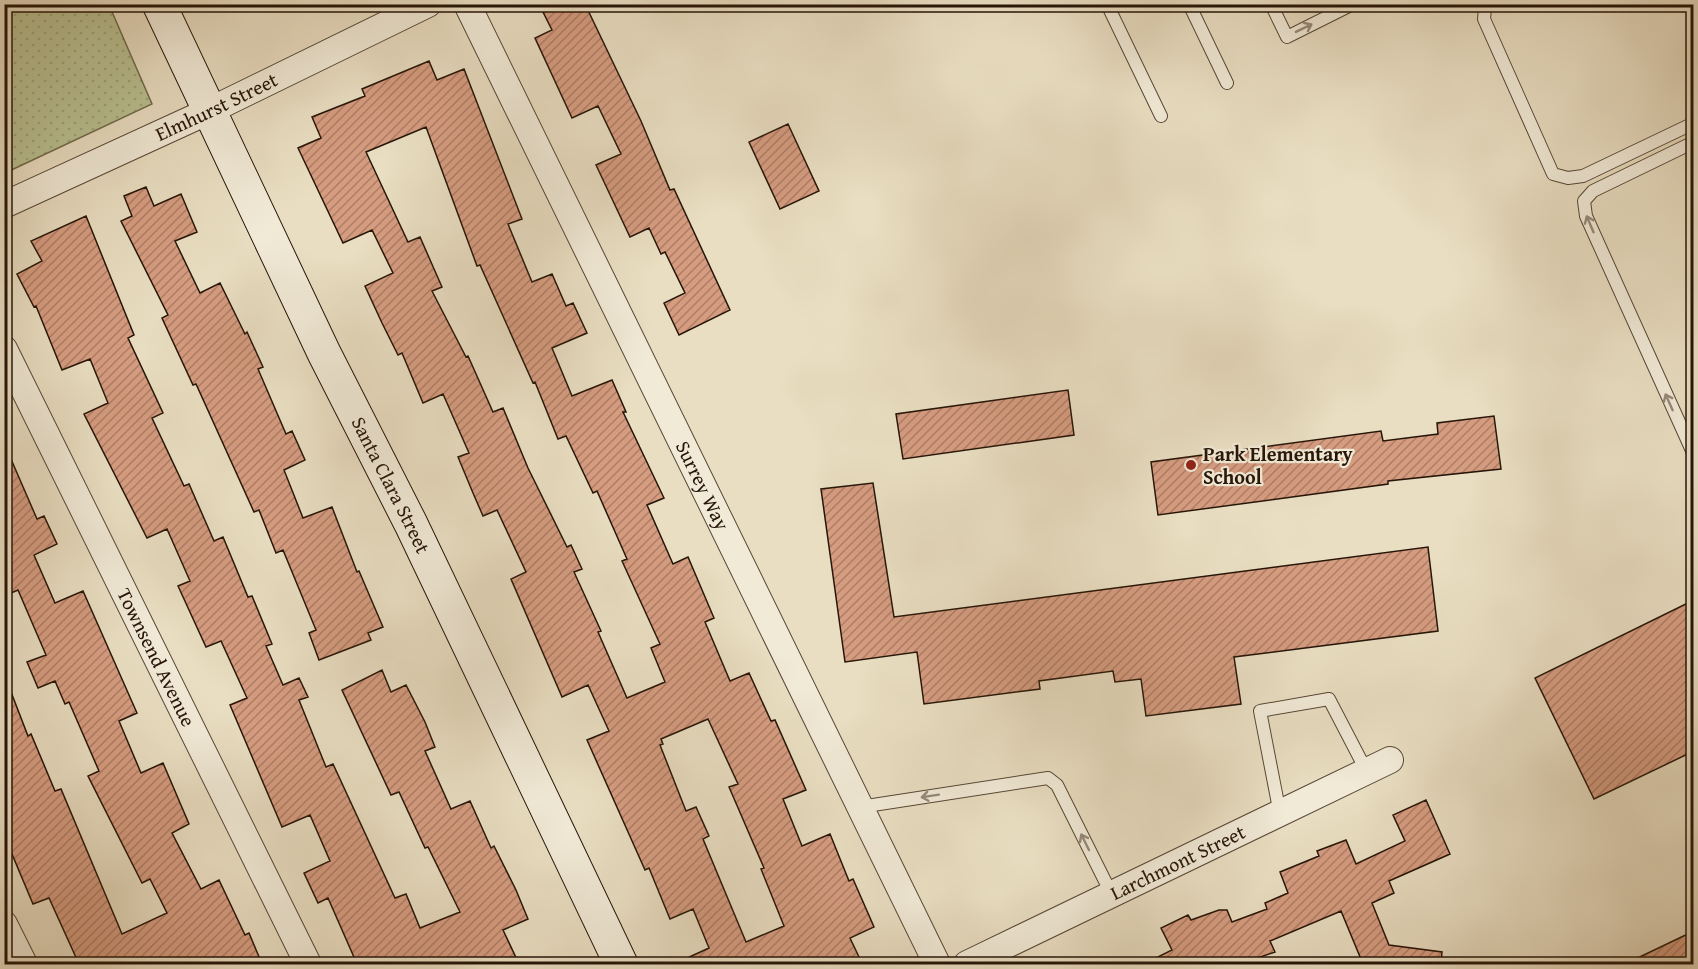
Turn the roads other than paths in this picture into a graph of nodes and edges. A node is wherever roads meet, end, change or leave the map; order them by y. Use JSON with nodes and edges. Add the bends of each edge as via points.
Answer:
{"nodes":[{"id":1,"x":159,"y":4,"type":"edge"},
{"id":2,"x":428,"y":4,"type":"edge"},
{"id":3,"x":467,"y":4,"type":"edge"},
{"id":4,"x":1107,"y":4,"type":"edge"},
{"id":5,"x":1189,"y":4,"type":"edge"},
{"id":6,"x":1271,"y":4,"type":"edge"},
{"id":7,"x":1353,"y":4,"type":"edge"},
{"id":8,"x":1491,"y":4,"type":"edge"},
{"id":9,"x":1227,"y":83,"type":"dead end"},
{"id":10,"x":209,"y":111,"type":"junction"},
{"id":11,"x":1161,"y":116,"type":"dead end"},
{"id":12,"x":1694,"y":123,"type":"edge"},
{"id":13,"x":1694,"y":142,"type":"edge"},
{"id":14,"x":4,"y":205,"type":"edge"},
{"id":15,"x":4,"y":349,"type":"edge"},
{"id":16,"x":1694,"y":455,"type":"edge"},
{"id":17,"x":1390,"y":760,"type":"dead end"},
{"id":18,"x":1367,"y":772,"type":"junction"},
{"id":19,"x":860,"y":807,"type":"junction"},
{"id":20,"x":1280,"y":814,"type":"junction"},
{"id":21,"x":1112,"y":895,"type":"junction"},
{"id":22,"x":4,"y":924,"type":"edge"},
{"id":23,"x":24,"y":964,"type":"edge"},
{"id":24,"x":308,"y":964,"type":"edge"},
{"id":25,"x":621,"y":964,"type":"edge"},
{"id":26,"x":937,"y":964,"type":"edge"},
{"id":27,"x":967,"y":964,"type":"edge"}],
"edges":[{"from":1,"to":10,"type":"main road","name":"Santa Clara Street"},
{"from":2,"to":10,"type":"street","name":"Elmhurst Street"},
{"from":3,"to":19,"type":"street","name":"Surrey Way"},
{"from":4,"to":11,"type":"lane"},
{"from":5,"to":9,"type":"lane"},
{"from":6,"to":7,"type":"lane","one_way":true,"via":[[1287,37]]},
{"from":8,"to":12,"type":"lane","via":[[1485,8],[1484,20],[1553,174],[1583,176]]},
{"from":10,"to":14,"type":"street","name":"Elmhurst Street"},
{"from":10,"to":25,"type":"main road","name":"Santa Clara Street"},
{"from":16,"to":13,"type":"lane","one_way":true,"via":[[1586,216],[1584,201],[1593,191]]},
{"from":15,"to":24,"type":"street","name":"Townsend Avenue"},
{"from":17,"to":18,"type":"street","name":"Larchmont Street"},
{"from":18,"to":20,"type":"street","name":"Larchmont Street"},
{"from":18,"to":20,"type":"lane","via":[[1329,699],[1260,711]]},
{"from":21,"to":19,"type":"lane","one_way":true,"via":[[1057,785],[1048,778]]},
{"from":19,"to":26,"type":"street","name":"Surrey Way"},
{"from":20,"to":21,"type":"street","name":"Larchmont Street"},
{"from":21,"to":27,"type":"street","name":"Larchmont Street"},
{"from":22,"to":23,"type":"street"}]}
